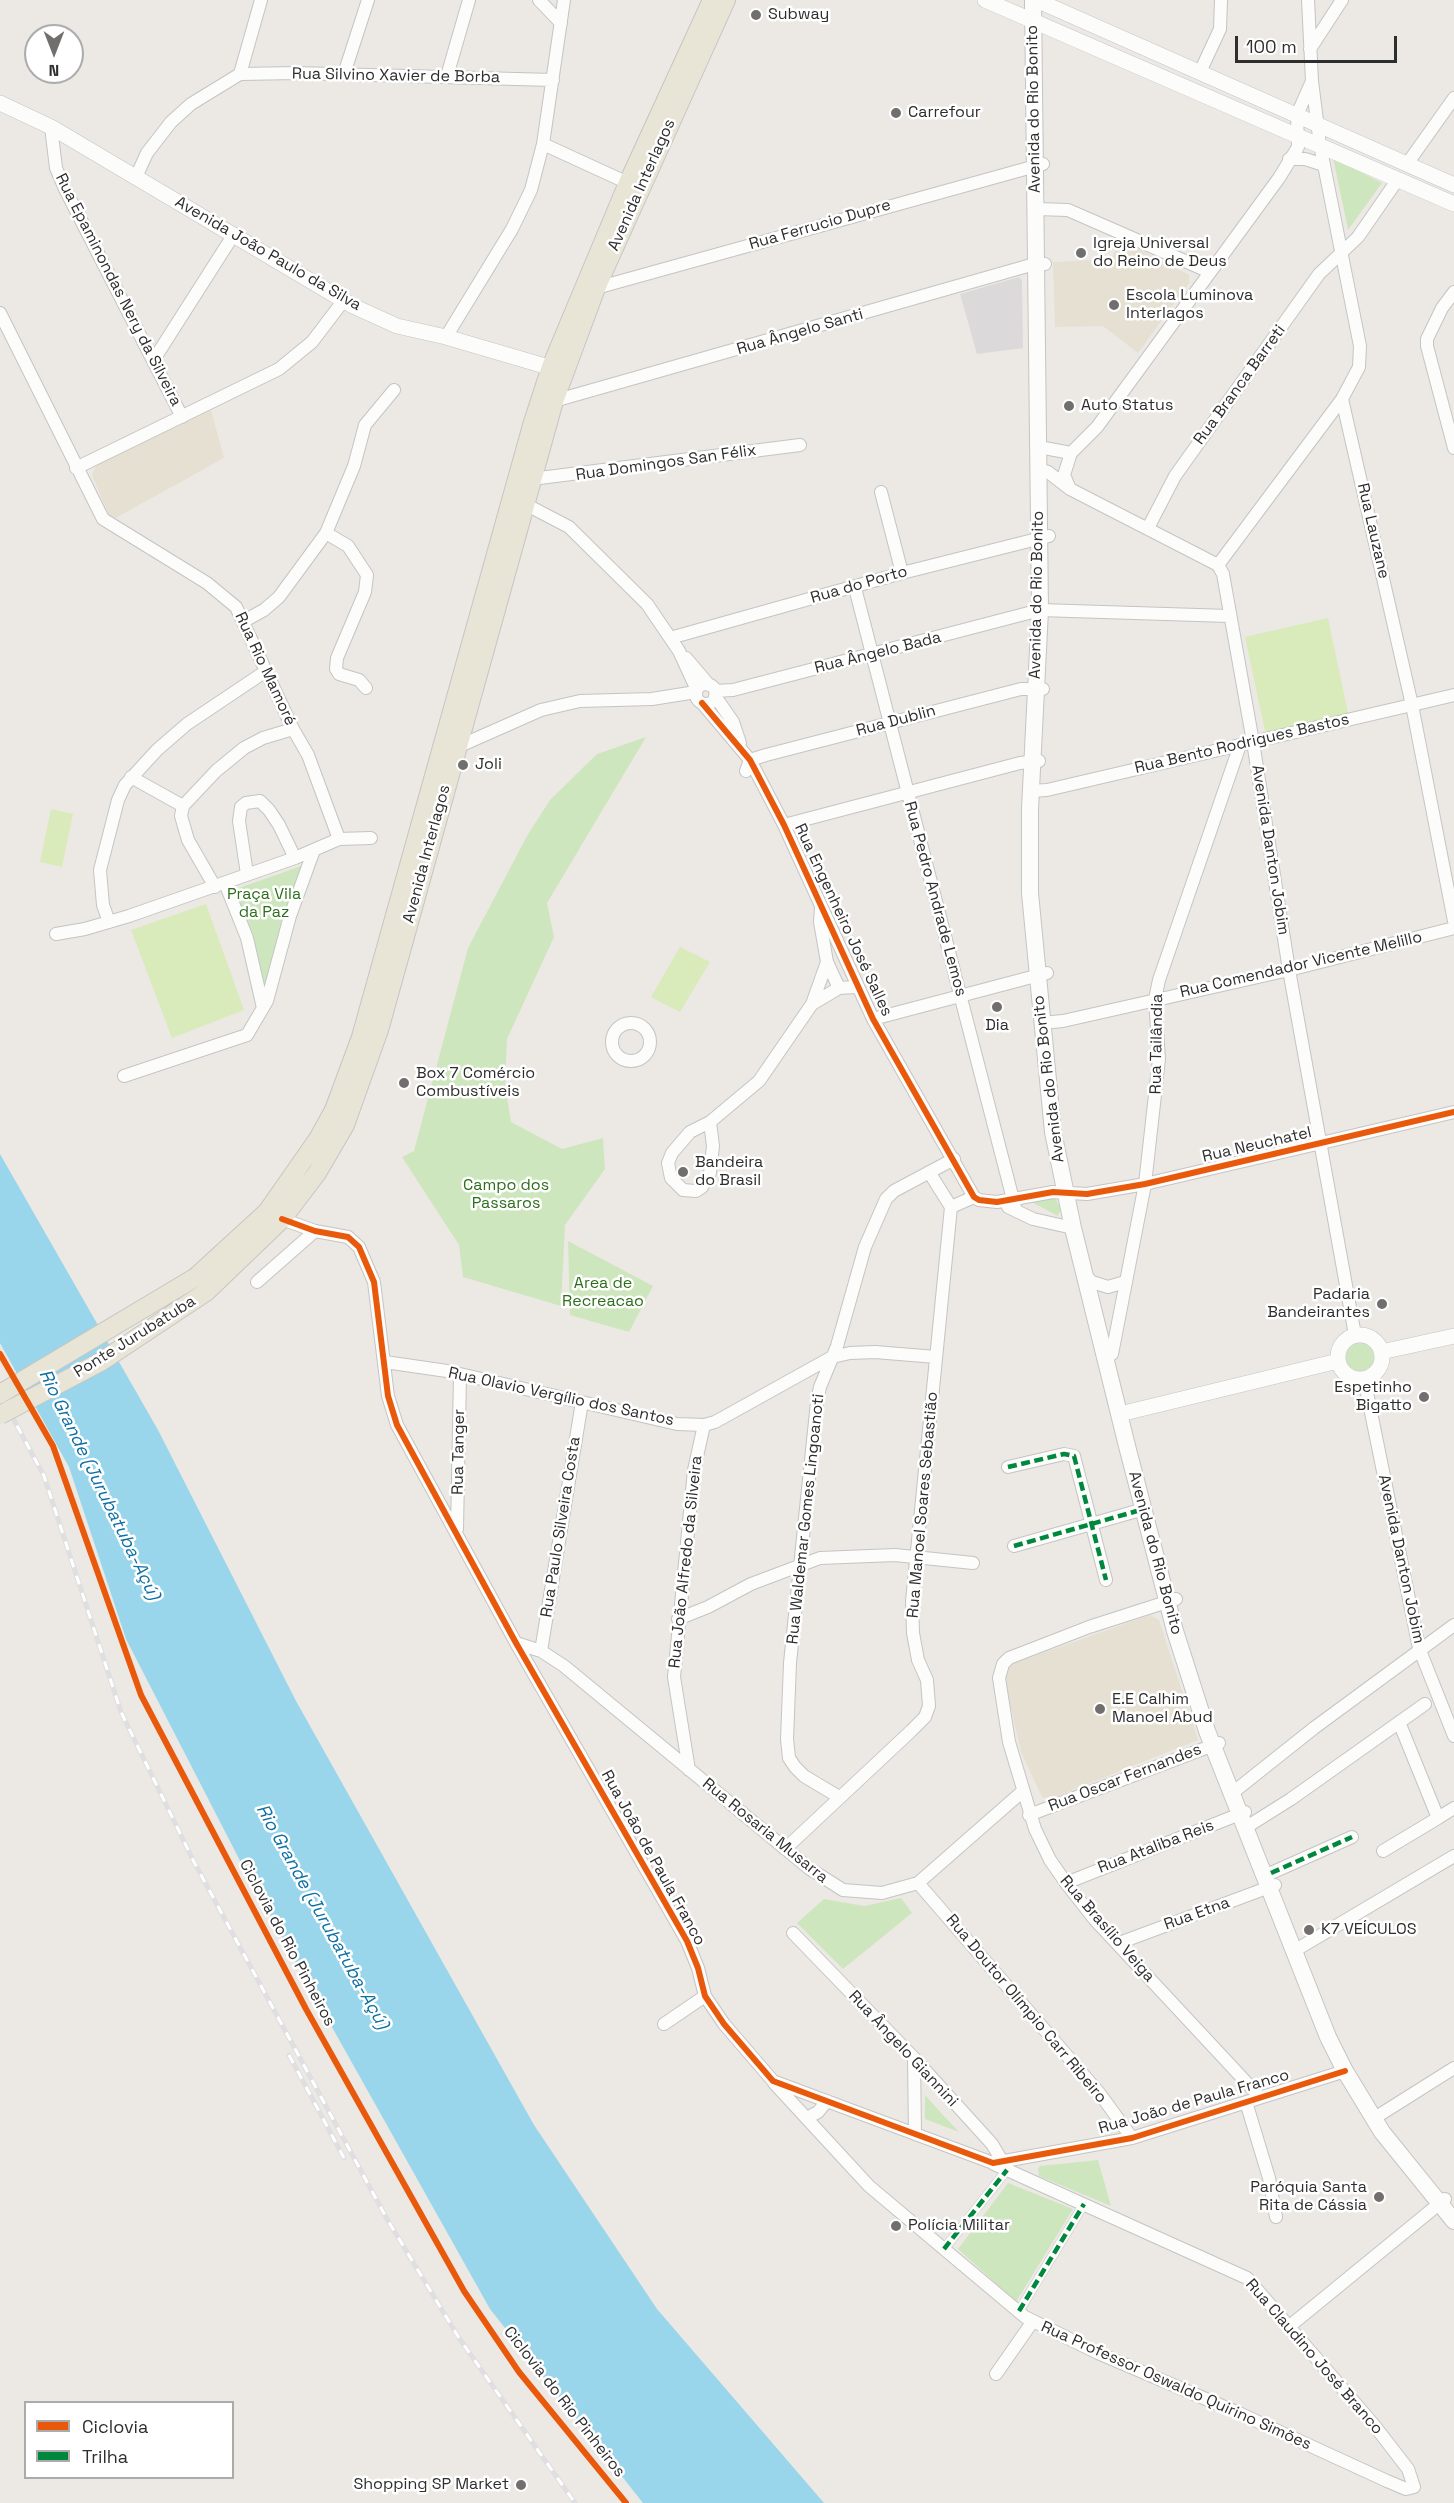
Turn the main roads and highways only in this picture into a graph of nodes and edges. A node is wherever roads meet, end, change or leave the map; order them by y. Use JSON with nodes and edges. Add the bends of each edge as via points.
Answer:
{"nodes":[{"id":1,"x":712,"y":0,"type":"edge"},
{"id":2,"x":726,"y":0,"type":"edge"},
{"id":3,"x":1037,"y":0,"type":"edge"},
{"id":4,"x":558,"y":370,"type":"junction"},
{"id":5,"x":448,"y":751,"type":"junction"},
{"id":6,"x":1070,"y":1192,"type":"junction"},
{"id":7,"x":1091,"y":1280,"type":"junction"},
{"id":8,"x":201,"y":1284,"type":"junction"},
{"id":9,"x":0,"y":1394,"type":"edge"},
{"id":10,"x":1124,"y":1413,"type":"junction"},
{"id":11,"x":0,"y":1415,"type":"edge"},
{"id":12,"x":1172,"y":1600,"type":"junction"},
{"id":13,"x":1297,"y":1949,"type":"junction"},
{"id":14,"x":1377,"y":2117,"type":"junction"},
{"id":15,"x":1446,"y":2204,"type":"edge"},
{"id":16,"x":1454,"y":2221,"type":"edge"}],
"edges":[{"from":1,"to":4,"type":"main road","name":"Avenida Interlagos","via":[[562,336]]},
{"from":2,"to":4,"type":"main road","name":"Avenida Interlagos"},
{"from":3,"to":6,"type":"main road","name":"Avenida do Rio Bonito","via":[[1044,610],[1030,892],[1047,1023],[1052,1123]]},
{"from":4,"to":5,"type":"main road","name":"Avenida Interlagos","via":[[554,401],[525,504]]},
{"from":4,"to":5,"type":"main road","name":"Avenida Interlagos","via":[[533,422]]},
{"from":5,"to":8,"type":"main road","name":"Avenida Interlagos","via":[[361,1037],[334,1110],[318,1140],[267,1212]]},
{"from":5,"to":8,"type":"main road","name":"Avenida Interlagos","via":[[385,1009],[345,1125],[317,1173],[282,1219]]},
{"from":6,"to":7,"type":"main road","name":"Avenida do Rio Bonito"},
{"from":6,"to":7,"type":"main road","name":"Avenida do Rio Bonito","via":[[1073,1228]]},
{"from":7,"to":10,"type":"main road","name":"Avenida do Rio Bonito"},
{"from":7,"to":10,"type":"main road","name":"Avenida do Rio Bonito"},
{"from":8,"to":9,"type":"main road","name":"Ponte Jurubatuba","bridge":true},
{"from":8,"to":11,"type":"main road","name":"Ponte Jurubatuba","bridge":true,"via":[[102,1361]]},
{"from":10,"to":12,"type":"main road","name":"Avenida do Rio Bonito"},
{"from":10,"to":12,"type":"main road","name":"Avenida do Rio Bonito","via":[[1144,1509]]},
{"from":12,"to":13,"type":"main road","name":"Avenida do Rio Bonito","via":[[1216,1744]]},
{"from":13,"to":14,"type":"main road","name":"Avenida do Rio Bonito","via":[[1335,2036]]},
{"from":13,"to":14,"type":"main road","name":"Avenida do Rio Bonito","via":[[1328,2037],[1345,2071]]},
{"from":14,"to":15,"type":"main road","name":"Avenida do Rio Bonito"},
{"from":15,"to":16,"type":"main road","name":"Avenida do Rio Bonito"}]}
